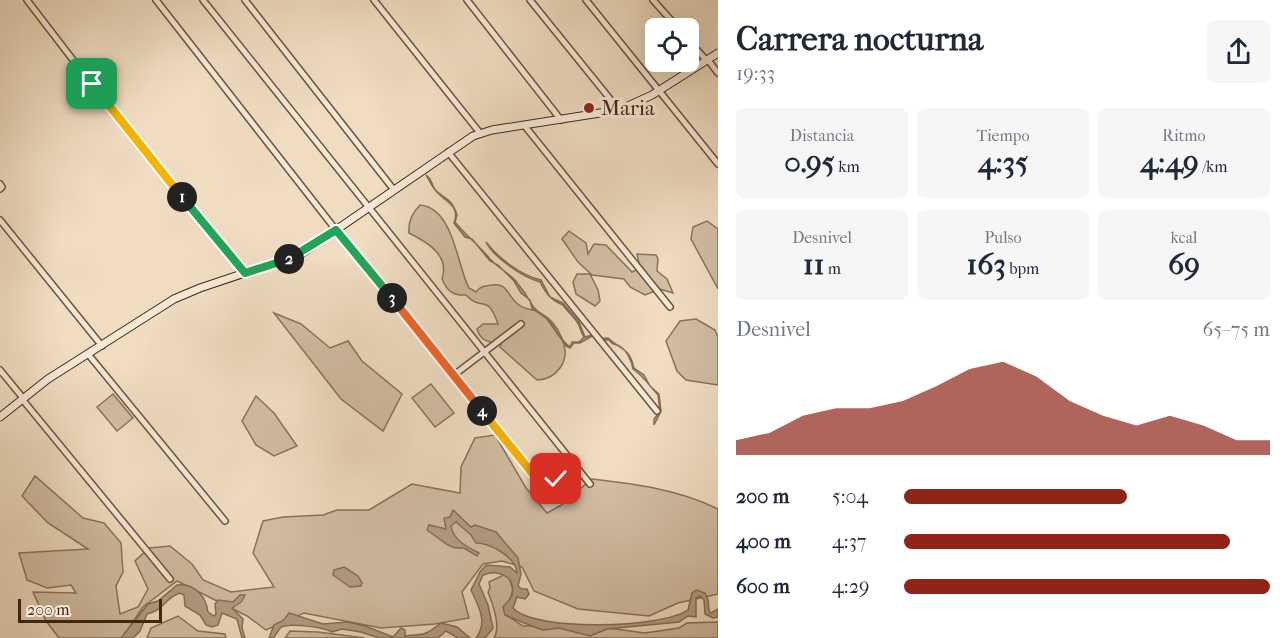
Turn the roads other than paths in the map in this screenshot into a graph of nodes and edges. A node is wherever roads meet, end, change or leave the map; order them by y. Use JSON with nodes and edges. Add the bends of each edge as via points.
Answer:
{"nodes":[{"id":1,"x":27,"y":0,"type":"edge"},
{"id":2,"x":156,"y":0,"type":"edge"},
{"id":3,"x":202,"y":0,"type":"edge"},
{"id":4,"x":245,"y":0,"type":"edge"},
{"id":5,"x":374,"y":0,"type":"edge"},
{"id":6,"x":467,"y":0,"type":"edge"},
{"id":7,"x":530,"y":0,"type":"edge"},
{"id":8,"x":586,"y":0,"type":"edge"},
{"id":9,"x":653,"y":0,"type":"edge"},
{"id":10,"x":669,"y":18,"type":"edge"},
{"id":11,"x":699,"y":52,"type":"edge"},
{"id":12,"x":718,"y":53,"type":"edge"},
{"id":13,"x":707,"y":61,"type":"junction"},
{"id":14,"x":718,"y":73,"type":"edge"},
{"id":15,"x":659,"y":91,"type":"junction"},
{"id":16,"x":619,"y":110,"type":"junction"},
{"id":17,"x":561,"y":120,"type":"junction"},
{"id":18,"x":524,"y":125,"type":"junction"},
{"id":19,"x":480,"y":133,"type":"junction"},
{"id":20,"x":448,"y":152,"type":"junction"},
{"id":21,"x":718,"y":164,"type":"edge"},
{"id":22,"x":0,"y":184,"type":"edge"},
{"id":23,"x":0,"y":189,"type":"edge"},
{"id":24,"x":394,"y":189,"type":"junction"},
{"id":25,"x":367,"y":208,"type":"junction"},
{"id":26,"x":0,"y":220,"type":"edge"},
{"id":27,"x":336,"y":230,"type":"junction"},
{"id":28,"x":245,"y":273,"type":"junction"},
{"id":29,"x":670,"y":307,"type":"dead end"},
{"id":30,"x":521,"y":324,"type":"dead end"},
{"id":31,"x":102,"y":346,"type":"junction"},
{"id":32,"x":484,"y":352,"type":"junction"},
{"id":33,"x":88,"y":354,"type":"junction"},
{"id":34,"x":0,"y":370,"type":"edge"},
{"id":35,"x":454,"y":375,"type":"junction"},
{"id":36,"x":23,"y":398,"type":"junction"},
{"id":37,"x":657,"y":411,"type":"dead end"},
{"id":38,"x":1,"y":414,"type":"edge"},
{"id":39,"x":569,"y":459,"type":"junction"},
{"id":40,"x":590,"y":484,"type":"dead end"},
{"id":41,"x":225,"y":521,"type":"dead end"},
{"id":42,"x":170,"y":579,"type":"dead end"}],
"edges":[{"from":1,"to":28,"type":"street"},
{"from":2,"to":27,"type":"street"},
{"from":3,"to":25,"type":"street"},
{"from":4,"to":24,"type":"street"},
{"from":5,"to":19,"type":"street"},
{"from":6,"to":17,"type":"street"},
{"from":7,"to":16,"type":"street"},
{"from":8,"to":15,"type":"street"},
{"from":9,"to":10,"type":"street"},
{"from":11,"to":13,"type":"street"},
{"from":12,"to":13,"type":"main road"},
{"from":13,"to":14,"type":"street"},
{"from":13,"to":15,"type":"main road"},
{"from":15,"to":16,"type":"main road"},
{"from":15,"to":21,"type":"street"},
{"from":16,"to":17,"type":"main road"},
{"from":17,"to":18,"type":"main road"},
{"from":18,"to":19,"type":"main road"},
{"from":18,"to":29,"type":"street"},
{"from":19,"to":20,"type":"main road"},
{"from":20,"to":24,"type":"main road"},
{"from":20,"to":37,"type":"street"},
{"from":22,"to":23,"type":"street"},
{"from":24,"to":25,"type":"main road"},
{"from":25,"to":27,"type":"main road"},
{"from":25,"to":32,"type":"street"},
{"from":26,"to":31,"type":"street"},
{"from":27,"to":28,"type":"main road","via":[[292,258]]},
{"from":27,"to":35,"type":"street"},
{"from":28,"to":31,"type":"main road","via":[[184,294]]},
{"from":30,"to":32,"type":"street"},
{"from":31,"to":33,"type":"main road"},
{"from":32,"to":35,"type":"street"},
{"from":32,"to":39,"type":"street"},
{"from":33,"to":36,"type":"main road"},
{"from":33,"to":41,"type":"street"},
{"from":34,"to":36,"type":"street"},
{"from":35,"to":39,"type":"street","via":[[541,484],[556,479]]},
{"from":36,"to":38,"type":"main road"},
{"from":36,"to":42,"type":"street"},
{"from":39,"to":40,"type":"street"}]}
